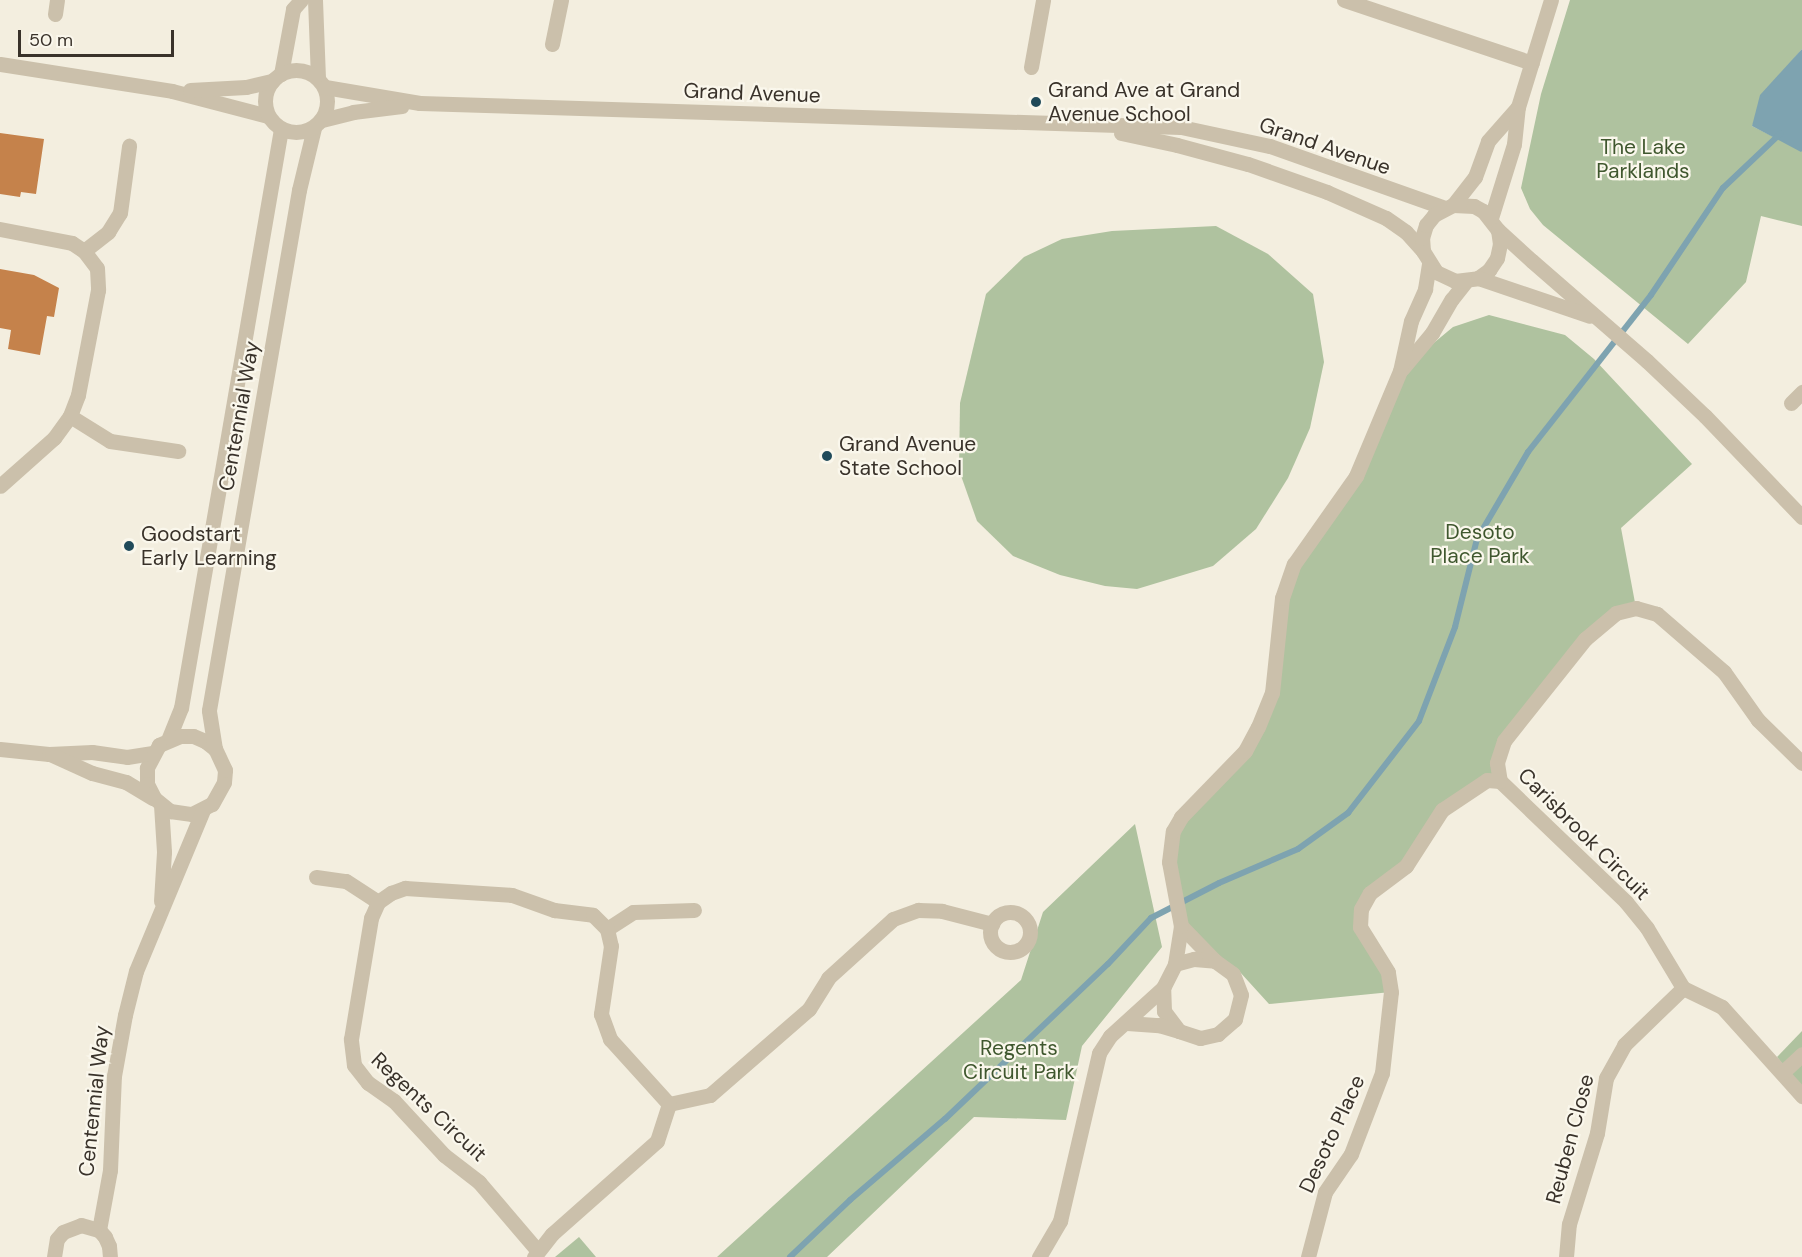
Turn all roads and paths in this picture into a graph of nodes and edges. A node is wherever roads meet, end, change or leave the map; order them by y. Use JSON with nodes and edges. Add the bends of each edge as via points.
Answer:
{"nodes":[{"id":1,"x":301,"y":0,"type":"edge"},
{"id":2,"x":315,"y":0,"type":"edge"},
{"id":3,"x":561,"y":0,"type":"edge"},
{"id":4,"x":1044,"y":0,"type":"edge"},
{"id":5,"x":1344,"y":0,"type":"edge"},
{"id":6,"x":1551,"y":0,"type":"edge"},
{"id":7,"x":552,"y":44,"type":"dead end"},
{"id":8,"x":1532,"y":63,"type":"junction"},
{"id":9,"x":0,"y":64,"type":"edge"},
{"id":10,"x":1031,"y":67,"type":"dead end"},
{"id":11,"x":277,"y":77,"type":"junction"},
{"id":12,"x":322,"y":83,"type":"junction"},
{"id":13,"x":172,"y":91,"type":"junction"},
{"id":14,"x":420,"y":103,"type":"junction"},
{"id":15,"x":1518,"y":107,"type":"junction"},
{"id":16,"x":268,"y":116,"type":"junction"},
{"id":17,"x":318,"y":124,"type":"junction"},
{"id":18,"x":1083,"y":125,"type":"junction"},
{"id":19,"x":281,"y":129,"type":"junction"},
{"id":20,"x":129,"y":146,"type":"dead end"},
{"id":21,"x":1449,"y":206,"type":"junction"},
{"id":22,"x":1494,"y":224,"type":"junction"},
{"id":23,"x":0,"y":229,"type":"edge"},
{"id":24,"x":84,"y":251,"type":"junction"},
{"id":25,"x":1426,"y":258,"type":"junction"},
{"id":26,"x":1472,"y":280,"type":"junction"},
{"id":27,"x":1598,"y":320,"type":"junction"},
{"id":28,"x":1400,"y":371,"type":"junction"},
{"id":29,"x":1802,"y":392,"type":"edge"},
{"id":30,"x":1791,"y":404,"type":"dead end"},
{"id":31,"x":70,"y":416,"type":"junction"},
{"id":32,"x":178,"y":451,"type":"dead end"},
{"id":33,"x":0,"y":486,"type":"edge"},
{"id":34,"x":1802,"y":517,"type":"edge"},
{"id":35,"x":168,"y":740,"type":"junction"},
{"id":36,"x":215,"y":748,"type":"junction"},
{"id":37,"x":0,"y":749,"type":"edge"},
{"id":38,"x":153,"y":753,"type":"junction"},
{"id":39,"x":49,"y":754,"type":"junction"},
{"id":40,"x":1802,"y":763,"type":"edge"},
{"id":41,"x":1500,"y":782,"type":"junction"},
{"id":42,"x":157,"y":802,"type":"junction"},
{"id":43,"x":203,"y":810,"type":"junction"},
{"id":44,"x":316,"y":878,"type":"dead end"},
{"id":45,"x":378,"y":902,"type":"junction"},
{"id":46,"x":161,"y":910,"type":"junction"},
{"id":47,"x":694,"y":910,"type":"dead end"},
{"id":48,"x":1180,"y":919,"type":"junction"},
{"id":49,"x":992,"y":924,"type":"dead end"},
{"id":50,"x":607,"y":929,"type":"junction"},
{"id":51,"x":1215,"y":961,"type":"junction"},
{"id":52,"x":1175,"y":964,"type":"junction"},
{"id":53,"x":1163,"y":988,"type":"junction"},
{"id":54,"x":1683,"y":988,"type":"junction"},
{"id":55,"x":1127,"y":1023,"type":"junction"},
{"id":56,"x":1179,"y":1030,"type":"junction"},
{"id":57,"x":1802,"y":1053,"type":"edge"},
{"id":58,"x":1783,"y":1072,"type":"junction"},
{"id":59,"x":1802,"y":1096,"type":"edge"},
{"id":60,"x":669,"y":1104,"type":"junction"},
{"id":61,"x":99,"y":1230,"type":"junction"},
{"id":62,"x":536,"y":1254,"type":"edge"},
{"id":63,"x":54,"y":1257,"type":"edge"},
{"id":64,"x":110,"y":1257,"type":"edge"},
{"id":65,"x":1039,"y":1257,"type":"edge"},
{"id":66,"x":1308,"y":1257,"type":"edge"},
{"id":67,"x":1566,"y":1257,"type":"edge"}],
"edges":[{"from":1,"to":11,"type":"street","via":[[293,9]]},
{"from":2,"to":12,"type":"street"},
{"from":3,"to":7,"type":"street"},
{"from":4,"to":10,"type":"street"},
{"from":5,"to":8,"type":"street"},
{"from":6,"to":8,"type":"street"},
{"from":8,"to":15,"type":"street"},
{"from":9,"to":13,"type":"street","name":"Grand Avenue"},
{"from":11,"to":12,"type":"street","name":"Grand Avenue","via":[[300,70]]},
{"from":11,"to":13,"type":"street","name":"Grand Avenue","via":[[246,87]]},
{"from":11,"to":16,"type":"street","via":[[265,98]]},
{"from":12,"to":14,"type":"street","name":"Grand Avenue"},
{"from":12,"to":17,"type":"street","via":[[328,98],[327,110]]},
{"from":13,"to":16,"type":"street","name":"Grand Avenue"},
{"from":14,"to":17,"type":"street","name":"Grand Avenue","via":[[353,112]]},
{"from":14,"to":18,"type":"street","name":"Grand Avenue"},
{"from":15,"to":21,"type":"street","via":[[1488,141],[1475,177]]},
{"from":15,"to":22,"type":"street","via":[[1514,144]]},
{"from":16,"to":19,"type":"street"},
{"from":17,"to":19,"type":"street","name":"Grand Avenue","via":[[303,132]]},
{"from":17,"to":36,"type":"street","name":"Centennial Way","via":[[299,190],[209,710]]},
{"from":18,"to":21,"type":"street","name":"Grand Avenue","via":[[1181,127],[1270,146]]},
{"from":18,"to":25,"type":"street","name":"Grand Avenue","via":[[1248,164],[1326,192],[1386,218],[1406,232]]},
{"from":19,"to":35,"type":"street","name":"Centennial Way","via":[[181,708]]},
{"from":20,"to":24,"type":"street","via":[[120,213],[108,232]]},
{"from":21,"to":22,"type":"street","name":"Grand Avenue","via":[[1474,206]]},
{"from":21,"to":25,"type":"street","via":[[1426,225],[1422,238]]},
{"from":22,"to":26,"type":"street","via":[[1500,244],[1497,258],[1490,270]]},
{"from":22,"to":27,"type":"street","name":"Grand Avenue"},
{"from":23,"to":24,"type":"street","via":[[72,243]]},
{"from":24,"to":31,"type":"street","via":[[97,268],[98,291],[78,395]]},
{"from":25,"to":26,"type":"street","name":"Grand Avenue","via":[[1445,278]]},
{"from":25,"to":28,"type":"street","via":[[1425,289],[1411,321]]},
{"from":26,"to":27,"type":"street","name":"Grand Avenue"},
{"from":26,"to":28,"type":"street","via":[[1452,299],[1432,333]]},
{"from":27,"to":34,"type":"street","name":"Grand Avenue","via":[[1705,416]]},
{"from":28,"to":48,"type":"street","via":[[1356,476],[1294,564],[1282,598],[1272,693],[1258,727],[1245,751],[1173,831],[1169,862]]},
{"from":29,"to":30,"type":"street"},
{"from":31,"to":32,"type":"street","via":[[110,441]]},
{"from":31,"to":33,"type":"street","via":[[54,438]]},
{"from":35,"to":36,"type":"street","via":[[193,736]]},
{"from":35,"to":38,"type":"street","name":"Centennial Way"},
{"from":36,"to":43,"type":"street","name":"Centennial Way","via":[[225,770],[224,783],[212,804]]},
{"from":37,"to":39,"type":"street"},
{"from":38,"to":39,"type":"street","via":[[127,757],[92,752]]},
{"from":38,"to":42,"type":"street","name":"Centennial Way","via":[[147,768],[147,784]]},
{"from":39,"to":42,"type":"street","via":[[92,774],[126,782]]},
{"from":40,"to":41,"type":"street","name":"Carisbrook Circuit","via":[[1758,720],[1724,672],[1657,614],[1636,608],[1616,613],[1584,639],[1504,741],[1497,763]]},
{"from":41,"to":54,"type":"street","name":"Carisbrook Circuit","via":[[1626,902],[1647,928]]},
{"from":41,"to":66,"type":"street","name":"Desoto Place","via":[[1487,780],[1442,810],[1406,866],[1370,893],[1361,909],[1360,927],[1388,972],[1391,992],[1382,1073],[1351,1154],[1325,1192]]},
{"from":42,"to":43,"type":"street","via":[[181,814]]},
{"from":42,"to":46,"type":"street","name":"Centennial Way","via":[[164,852]]},
{"from":43,"to":46,"type":"street","name":"Centennial Way"},
{"from":44,"to":45,"type":"street","via":[[346,881]]},
{"from":45,"to":50,"type":"street","via":[[405,888],[512,895],[554,910],[593,915]]},
{"from":45,"to":62,"type":"street","name":"Regents Circuit","via":[[371,918],[351,1039],[354,1065],[444,1155],[479,1182]]},
{"from":46,"to":61,"type":"street","name":"Centennial Way","via":[[136,971],[124,1015],[114,1076],[110,1170]]},
{"from":47,"to":50,"type":"street","via":[[633,912]]},
{"from":48,"to":51,"type":"street"},
{"from":48,"to":52,"type":"street"},
{"from":49,"to":60,"type":"street","via":[[942,911],[918,910],[893,919],[828,978],[809,1010],[710,1095]]},
{"from":50,"to":60,"type":"street","via":[[611,946],[601,1014],[610,1039]]},
{"from":51,"to":52,"type":"street","via":[[1194,959]]},
{"from":51,"to":56,"type":"street","via":[[1233,974],[1241,995],[1234,1020],[1218,1034],[1200,1038]]},
{"from":52,"to":53,"type":"street"},
{"from":53,"to":55,"type":"street"},
{"from":53,"to":56,"type":"street","via":[[1164,1011]]},
{"from":54,"to":58,"type":"street","via":[[1722,1007]]},
{"from":54,"to":67,"type":"street","name":"Reuben Close","via":[[1624,1046],[1606,1078],[1597,1133],[1569,1224]]},
{"from":55,"to":56,"type":"street"},
{"from":55,"to":65,"type":"street","via":[[1110,1036],[1099,1053],[1060,1221]]},
{"from":57,"to":58,"type":"street"},
{"from":58,"to":59,"type":"street"},
{"from":60,"to":62,"type":"street","name":"Regents Circuit","via":[[657,1142],[552,1234]]},
{"from":61,"to":63,"type":"street","via":[[81,1225],[63,1232],[57,1239]]},
{"from":61,"to":64,"type":"street","via":[[109,1246]]}]}
